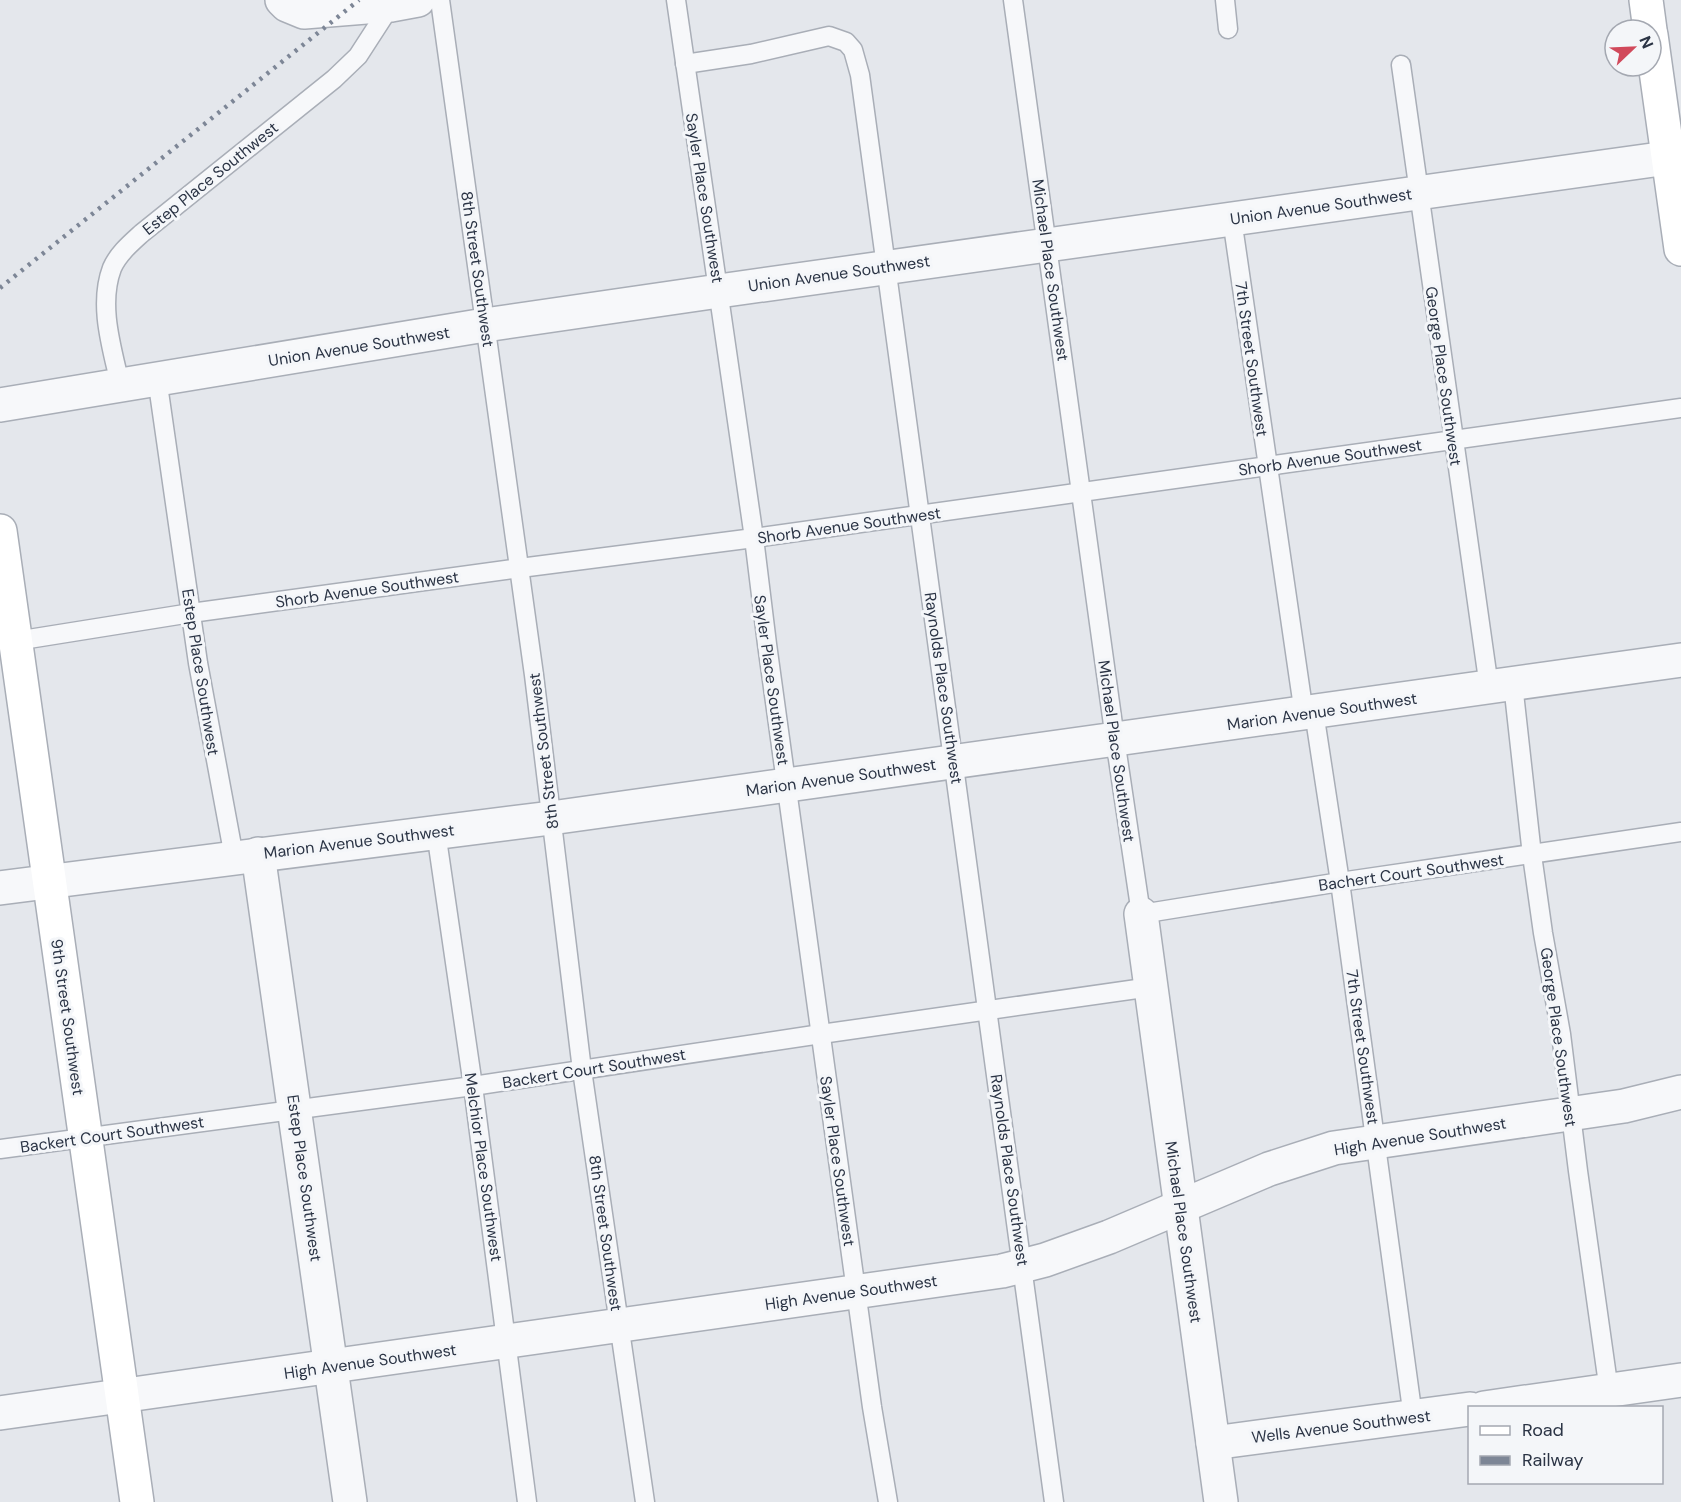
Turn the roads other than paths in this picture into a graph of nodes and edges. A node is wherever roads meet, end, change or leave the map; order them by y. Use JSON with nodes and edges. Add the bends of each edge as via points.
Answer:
{"nodes":[{"id":1,"x":440,"y":0,"type":"edge"},
{"id":2,"x":676,"y":0,"type":"edge"},
{"id":3,"x":1013,"y":0,"type":"edge"},
{"id":4,"x":1225,"y":0,"type":"edge"},
{"id":5,"x":1646,"y":0,"type":"edge"},
{"id":6,"x":284,"y":2,"type":"edge"},
{"id":7,"x":405,"y":2,"type":"edge"},
{"id":8,"x":1648,"y":18,"type":"edge"},
{"id":9,"x":1228,"y":29,"type":"dead end"},
{"id":10,"x":685,"y":64,"type":"junction"},
{"id":11,"x":1401,"y":65,"type":"dead end"},
{"id":12,"x":1659,"y":78,"type":"edge"},
{"id":13,"x":1675,"y":157,"type":"edge"},
{"id":14,"x":1418,"y":192,"type":"junction"},
{"id":15,"x":1232,"y":219,"type":"junction"},
{"id":16,"x":1048,"y":244,"type":"junction"},
{"id":17,"x":1681,"y":249,"type":"edge"},
{"id":18,"x":885,"y":267,"type":"junction"},
{"id":19,"x":719,"y":291,"type":"junction"},
{"id":20,"x":485,"y":325,"type":"junction"},
{"id":21,"x":157,"y":378,"type":"junction"},
{"id":22,"x":120,"y":384,"type":"junction"},
{"id":23,"x":0,"y":405,"type":"edge"},
{"id":24,"x":1681,"y":408,"type":"edge"},
{"id":25,"x":1453,"y":440,"type":"junction"},
{"id":26,"x":1267,"y":466,"type":"junction"},
{"id":27,"x":1082,"y":491,"type":"junction"},
{"id":28,"x":920,"y":514,"type":"junction"},
{"id":29,"x":0,"y":531,"type":"edge"},
{"id":30,"x":754,"y":538,"type":"junction"},
{"id":31,"x":519,"y":568,"type":"junction"},
{"id":32,"x":191,"y":613,"type":"junction"},
{"id":33,"x":16,"y":641,"type":"junction"},
{"id":34,"x":1681,"y":660,"type":"edge"},
{"id":35,"x":1501,"y":685,"type":"junction"},
{"id":36,"x":1309,"y":713,"type":"junction"},
{"id":37,"x":1115,"y":739,"type":"junction"},
{"id":38,"x":954,"y":761,"type":"junction"},
{"id":39,"x":786,"y":784,"type":"junction"},
{"id":40,"x":551,"y":818,"type":"junction"},
{"id":41,"x":436,"y":832,"type":"junction"},
{"id":42,"x":1681,"y":832,"type":"edge"},
{"id":43,"x":1532,"y":855,"type":"junction"},
{"id":44,"x":246,"y":856,"type":"junction"},
{"id":45,"x":50,"y":882,"type":"junction"},
{"id":46,"x":1340,"y":882,"type":"junction"},
{"id":47,"x":0,"y":888,"type":"edge"},
{"id":48,"x":1141,"y":914,"type":"junction"},
{"id":49,"x":1151,"y":987,"type":"junction"},
{"id":50,"x":988,"y":1011,"type":"junction"},
{"id":51,"x":821,"y":1034,"type":"junction"},
{"id":52,"x":582,"y":1070,"type":"junction"},
{"id":53,"x":473,"y":1086,"type":"junction"},
{"id":54,"x":1681,"y":1092,"type":"edge"},
{"id":55,"x":296,"y":1110,"type":"junction"},
{"id":56,"x":1571,"y":1113,"type":"junction"},
{"id":57,"x":86,"y":1138,"type":"junction"},
{"id":58,"x":1376,"y":1142,"type":"junction"},
{"id":59,"x":0,"y":1149,"type":"edge"},
{"id":60,"x":1181,"y":1206,"type":"junction"},
{"id":61,"x":1023,"y":1266,"type":"junction"},
{"id":62,"x":856,"y":1292,"type":"junction"},
{"id":63,"x":620,"y":1325,"type":"junction"},
{"id":64,"x":507,"y":1342,"type":"junction"},
{"id":65,"x":330,"y":1367,"type":"junction"},
{"id":66,"x":1681,"y":1380,"type":"edge"},
{"id":67,"x":1609,"y":1390,"type":"junction"},
{"id":68,"x":122,"y":1396,"type":"junction"},
{"id":69,"x":1491,"y":1406,"type":"edge"},
{"id":70,"x":1468,"y":1410,"type":"edge"},
{"id":71,"x":0,"y":1413,"type":"edge"},
{"id":72,"x":1413,"y":1417,"type":"junction"},
{"id":73,"x":1213,"y":1443,"type":"junction"},
{"id":74,"x":136,"y":1502,"type":"edge"},
{"id":75,"x":350,"y":1502,"type":"edge"},
{"id":76,"x":527,"y":1502,"type":"edge"},
{"id":77,"x":645,"y":1502,"type":"edge"},
{"id":78,"x":888,"y":1502,"type":"edge"},
{"id":79,"x":1054,"y":1502,"type":"edge"},
{"id":80,"x":1221,"y":1502,"type":"edge"}],
"edges":[{"from":1,"to":20,"type":"lane","name":"8th Street Southwest"},
{"from":2,"to":10,"type":"lane","name":"Sayler Place Southwest"},
{"from":3,"to":16,"type":"lane","name":"Michael Place Southwest"},
{"from":4,"to":9,"type":"lane"},
{"from":5,"to":8,"type":"street"},
{"from":6,"to":7,"type":"street","via":[[304,12]]},
{"from":7,"to":22,"type":"lane","name":"Estep Place Southwest","via":[[333,79],[125,248],[112,267],[107,301],[109,336]]},
{"from":10,"to":18,"type":"lane","name":"Raynolds Place Southwest","via":[[829,36],[846,42],[853,50],[860,75]]},
{"from":10,"to":19,"type":"lane","name":"Sayler Place Southwest"},
{"from":11,"to":14,"type":"lane","name":"George Place Southwest"},
{"from":12,"to":13,"type":"street"},
{"from":13,"to":14,"type":"street","name":"Union Avenue Southwest"},
{"from":13,"to":17,"type":"street"},
{"from":14,"to":15,"type":"street","name":"Union Avenue Southwest"},
{"from":14,"to":25,"type":"lane","name":"George Place Southwest"},
{"from":15,"to":16,"type":"street","name":"Union Avenue Southwest"},
{"from":15,"to":26,"type":"lane","name":"7th Street Southwest"},
{"from":16,"to":18,"type":"street","name":"Union Avenue Southwest"},
{"from":16,"to":27,"type":"lane","name":"Michael Place Southwest"},
{"from":18,"to":19,"type":"street","name":"Union Avenue Southwest"},
{"from":18,"to":28,"type":"lane","name":"Raynolds Place Southwest"},
{"from":19,"to":20,"type":"street","name":"Union Avenue Southwest"},
{"from":19,"to":30,"type":"lane","name":"Sayler Place Southwest"},
{"from":20,"to":21,"type":"street","name":"Union Avenue Southwest"},
{"from":20,"to":31,"type":"lane","name":"8th Street Southwest"},
{"from":21,"to":22,"type":"street","name":"Union Avenue Southwest"},
{"from":21,"to":32,"type":"lane","name":"Estep Place Southwest"},
{"from":22,"to":23,"type":"street","name":"Union Avenue Southwest"},
{"from":24,"to":25,"type":"lane","name":"Shorb Avenue Southwest"},
{"from":25,"to":26,"type":"lane","name":"Shorb Avenue Southwest"},
{"from":25,"to":35,"type":"lane","name":"George Place Southwest"},
{"from":26,"to":27,"type":"lane","name":"Shorb Avenue Southwest"},
{"from":26,"to":36,"type":"lane","name":"7th Street Southwest"},
{"from":27,"to":28,"type":"lane","name":"Shorb Avenue Southwest"},
{"from":27,"to":37,"type":"lane","name":"Michael Place Southwest"},
{"from":28,"to":30,"type":"lane","name":"Shorb Avenue Southwest"},
{"from":28,"to":38,"type":"lane","name":"Raynolds Place Southwest"},
{"from":29,"to":33,"type":"street","name":"9th Street Southwest"},
{"from":30,"to":31,"type":"lane","name":"Shorb Avenue Southwest"},
{"from":30,"to":39,"type":"lane","name":"Sayler Place Southwest"},
{"from":31,"to":32,"type":"lane","name":"Shorb Avenue Southwest"},
{"from":31,"to":40,"type":"lane","name":"8th Street Southwest"},
{"from":32,"to":33,"type":"lane","name":"Shorb Avenue Southwest"},
{"from":32,"to":44,"type":"lane","name":"Estep Place Southwest"},
{"from":33,"to":45,"type":"street","name":"9th Street Southwest"},
{"from":34,"to":35,"type":"street","name":"Marion Avenue Southwest"},
{"from":35,"to":36,"type":"street","name":"Marion Avenue Southwest"},
{"from":35,"to":43,"type":"lane","name":"George Place Southwest"},
{"from":36,"to":37,"type":"street","name":"Marion Avenue Southwest"},
{"from":36,"to":46,"type":"lane","name":"7th Street Southwest"},
{"from":37,"to":38,"type":"street","name":"Marion Avenue Southwest"},
{"from":37,"to":48,"type":"lane","name":"Michael Place Southwest"},
{"from":38,"to":39,"type":"street","name":"Marion Avenue Southwest"},
{"from":38,"to":50,"type":"lane","name":"Raynolds Place Southwest"},
{"from":39,"to":40,"type":"street","name":"Marion Avenue Southwest"},
{"from":39,"to":51,"type":"lane","name":"Sayler Place Southwest"},
{"from":40,"to":41,"type":"street","name":"Marion Avenue Southwest"},
{"from":40,"to":52,"type":"lane","name":"8th Street Southwest"},
{"from":41,"to":44,"type":"street","name":"Marion Avenue Southwest"},
{"from":41,"to":53,"type":"lane","name":"Melchior Place Southwest"},
{"from":42,"to":43,"type":"lane","name":"Bachert Court Southwest"},
{"from":43,"to":46,"type":"lane","name":"Bachert Court Southwest"},
{"from":43,"to":56,"type":"lane","name":"George Place Southwest"},
{"from":44,"to":45,"type":"street","name":"Marion Avenue Southwest"},
{"from":44,"to":55,"type":"street","name":"Estep Place Southwest"},
{"from":45,"to":47,"type":"street","name":"Marion Avenue Southwest"},
{"from":45,"to":57,"type":"street","name":"9th Street Southwest"},
{"from":46,"to":48,"type":"lane","name":"Bachert Court Southwest"},
{"from":46,"to":58,"type":"lane","name":"7th Street Southwest"},
{"from":48,"to":49,"type":"street","name":"Michael Place Southwest"},
{"from":49,"to":50,"type":"lane","name":"Backert Court Southwest"},
{"from":49,"to":60,"type":"street","name":"Michael Place Southwest"},
{"from":50,"to":51,"type":"lane","name":"Backert Court Southwest"},
{"from":50,"to":61,"type":"lane","name":"Raynolds Place Southwest"},
{"from":51,"to":52,"type":"lane","name":"Backert Court Southwest"},
{"from":51,"to":62,"type":"lane","name":"Sayler Place Southwest"},
{"from":52,"to":53,"type":"lane","name":"Backert Court Southwest"},
{"from":52,"to":63,"type":"lane","name":"8th Street Southwest"},
{"from":53,"to":55,"type":"lane","name":"Backert Court Southwest"},
{"from":53,"to":64,"type":"lane","name":"Melchior Place Southwest"},
{"from":54,"to":56,"type":"street","name":"High Avenue Southwest","via":[[1624,1106]]},
{"from":55,"to":57,"type":"lane","name":"Backert Court Southwest"},
{"from":55,"to":65,"type":"street","name":"Estep Place Southwest"},
{"from":56,"to":58,"type":"street","name":"High Avenue Southwest"},
{"from":56,"to":67,"type":"lane","name":"George Place Southwest"},
{"from":57,"to":59,"type":"lane","name":"Backert Court Southwest"},
{"from":57,"to":68,"type":"street","name":"9th Street Southwest"},
{"from":58,"to":60,"type":"street","name":"High Avenue Southwest","via":[[1334,1148],[1269,1169]]},
{"from":58,"to":72,"type":"lane","name":"7th Street Southwest"},
{"from":60,"to":61,"type":"street","name":"High Avenue Southwest","via":[[1109,1237]]},
{"from":60,"to":73,"type":"street","name":"Michael Place Southwest"},
{"from":61,"to":62,"type":"street","name":"High Avenue Southwest"},
{"from":61,"to":79,"type":"lane","name":"Raynolds Place Southwest"},
{"from":62,"to":63,"type":"street","name":"High Avenue Southwest"},
{"from":62,"to":78,"type":"lane","name":"Sayler Place Southwest"},
{"from":63,"to":64,"type":"street","name":"High Avenue Southwest"},
{"from":63,"to":77,"type":"lane","name":"8th Street Southwest"},
{"from":64,"to":65,"type":"street","name":"High Avenue Southwest"},
{"from":64,"to":76,"type":"lane","name":"Melchior Place Southwest"},
{"from":65,"to":68,"type":"street","name":"High Avenue Southwest"},
{"from":65,"to":75,"type":"street","name":"Estep Place Southwest"},
{"from":66,"to":67,"type":"street"},
{"from":67,"to":69,"type":"street"},
{"from":68,"to":71,"type":"street","name":"High Avenue Southwest"},
{"from":68,"to":74,"type":"street","name":"9th Street Southwest"},
{"from":70,"to":72,"type":"street","name":"Wells Avenue Southwest"},
{"from":72,"to":73,"type":"street","name":"Wells Avenue Southwest"},
{"from":73,"to":80,"type":"street","name":"Michael Place Southwest"}]}
